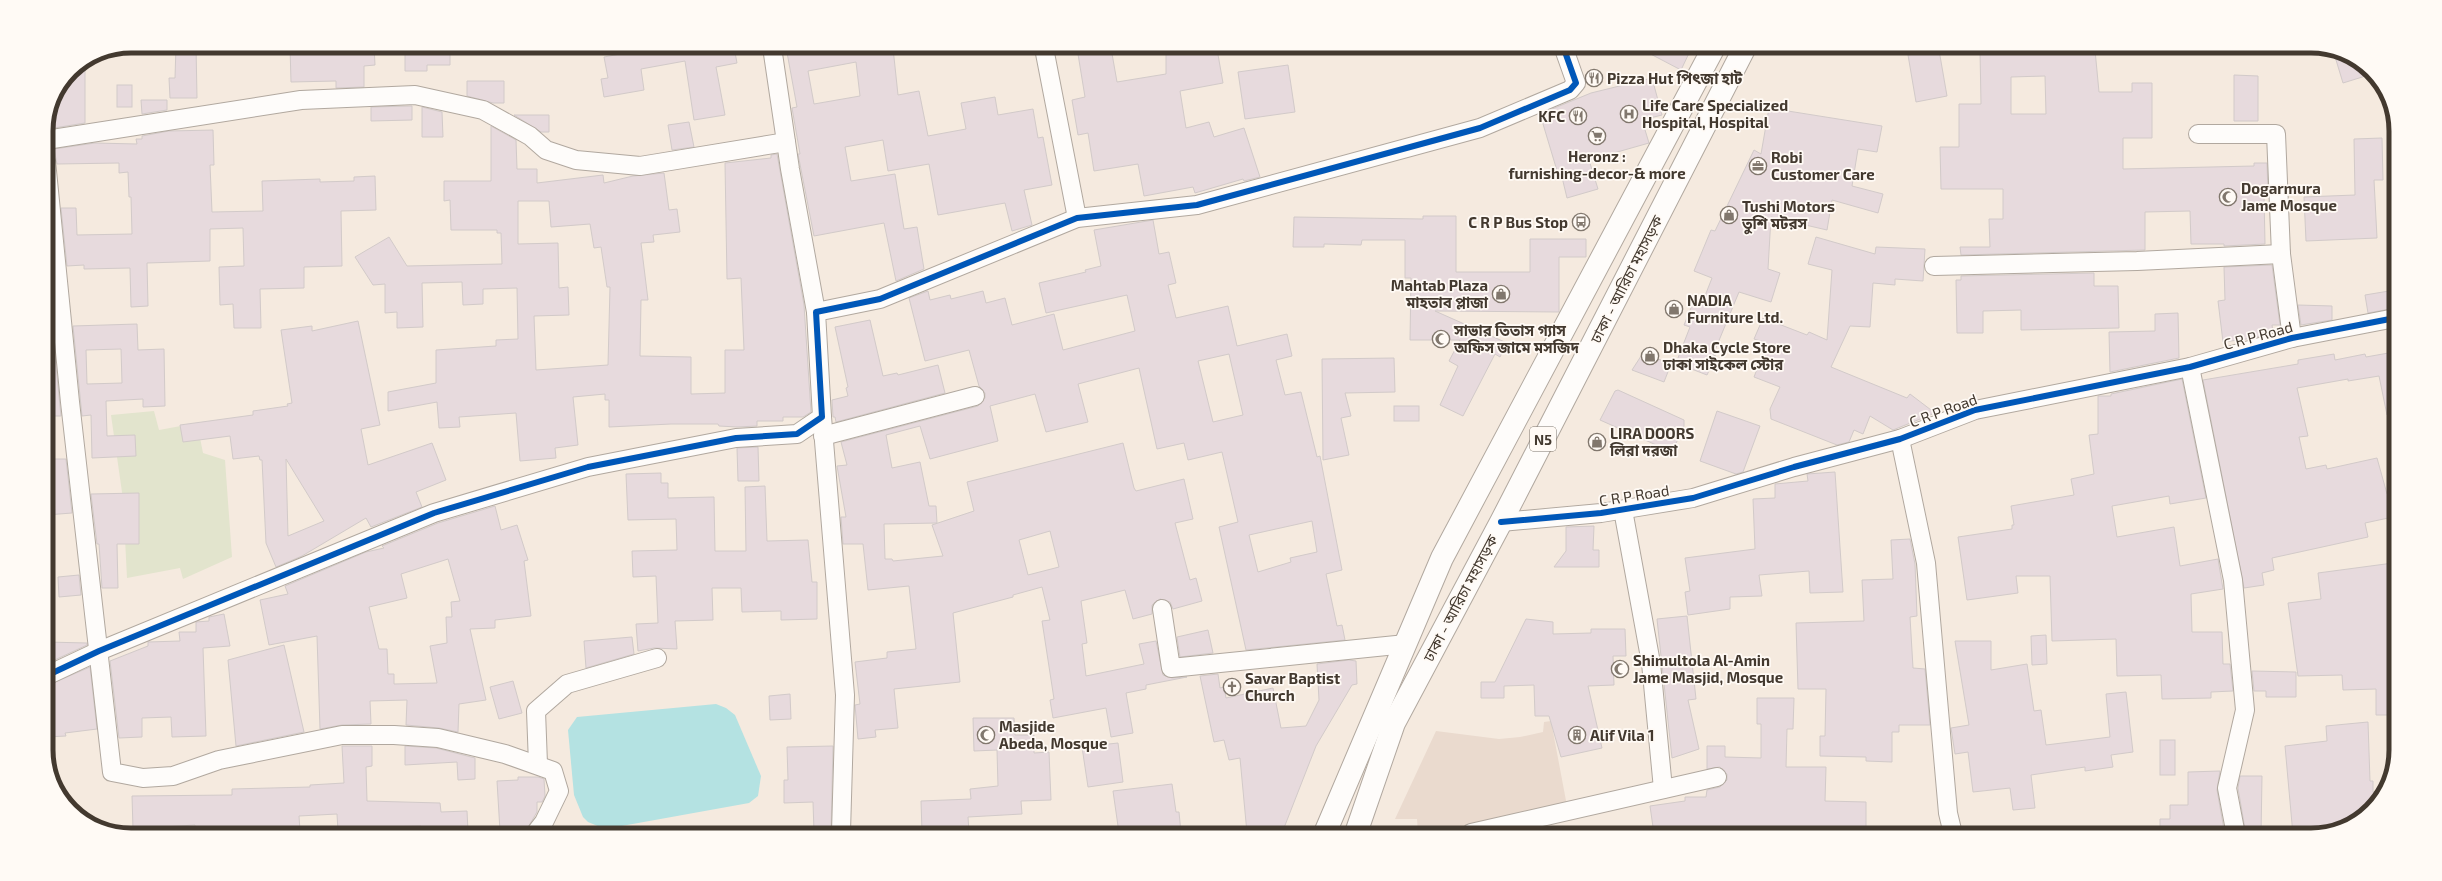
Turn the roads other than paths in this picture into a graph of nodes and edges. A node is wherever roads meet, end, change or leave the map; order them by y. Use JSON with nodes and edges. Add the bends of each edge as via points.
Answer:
{"nodes":[{"id":1,"x":773,"y":53,"type":"edge"},
{"id":2,"x":1045,"y":53,"type":"edge"},
{"id":3,"x":1565,"y":53,"type":"edge"},
{"id":4,"x":1710,"y":53,"type":"edge"},
{"id":5,"x":1742,"y":53,"type":"edge"},
{"id":6,"x":2198,"y":134,"type":"dead end"},
{"id":7,"x":53,"y":139,"type":"edge"},
{"id":8,"x":786,"y":142,"type":"junction"},
{"id":9,"x":1077,"y":218,"type":"junction"},
{"id":10,"x":53,"y":231,"type":"edge"},
{"id":11,"x":2280,"y":254,"type":"junction"},
{"id":12,"x":1934,"y":266,"type":"dead end"},
{"id":13,"x":816,"y":312,"type":"junction"},
{"id":14,"x":2389,"y":319,"type":"edge"},
{"id":15,"x":2292,"y":338,"type":"junction"},
{"id":16,"x":2190,"y":367,"type":"junction"},
{"id":17,"x":975,"y":396,"type":"dead end"},
{"id":18,"x":822,"y":417,"type":"junction"},
{"id":19,"x":823,"y":436,"type":"junction"},
{"id":20,"x":1900,"y":439,"type":"junction"},
{"id":21,"x":1623,"y":510,"type":"junction"},
{"id":22,"x":1501,"y":522,"type":"junction"},
{"id":23,"x":1162,"y":609,"type":"dead end"},
{"id":24,"x":1406,"y":644,"type":"junction"},
{"id":25,"x":99,"y":651,"type":"junction"},
{"id":26,"x":657,"y":658,"type":"dead end"},
{"id":27,"x":53,"y":673,"type":"edge"},
{"id":28,"x":538,"y":764,"type":"junction"},
{"id":29,"x":1717,"y":777,"type":"dead end"},
{"id":30,"x":1663,"y":788,"type":"junction"},
{"id":31,"x":540,"y":828,"type":"edge"},
{"id":32,"x":842,"y":828,"type":"edge"},
{"id":33,"x":1327,"y":828,"type":"edge"},
{"id":34,"x":1358,"y":828,"type":"edge"},
{"id":35,"x":1492,"y":828,"type":"edge"},
{"id":36,"x":1952,"y":828,"type":"edge"},
{"id":37,"x":2235,"y":828,"type":"edge"}],
"edges":[{"from":1,"to":8,"type":"street"},
{"from":2,"to":9,"type":"street"},
{"from":3,"to":9,"type":"street","via":[[1576,83],[1570,90],[1480,128],[1197,205]]},
{"from":4,"to":24,"type":"highway","name":"ঢাকা - আরিচা মহাসড়ক","number":"N5","via":[[1442,558]]},
{"from":5,"to":22,"type":"highway","name":"ঢাকা - আরিচা মহাসড়ক","number":"N5"},
{"from":6,"to":11,"type":"street","via":[[2276,134]]},
{"from":7,"to":8,"type":"street","via":[[301,100],[416,95],[483,110],[530,136],[546,150],[576,160],[640,166]]},
{"from":8,"to":13,"type":"street"},
{"from":9,"to":13,"type":"street","via":[[880,299]]},
{"from":10,"to":25,"type":"street"},
{"from":11,"to":12,"type":"street","via":[[2137,262]]},
{"from":11,"to":15,"type":"street"},
{"from":13,"to":18,"type":"street"},
{"from":14,"to":15,"type":"street","name":"C R P Road"},
{"from":15,"to":16,"type":"street","name":"C R P Road"},
{"from":16,"to":20,"type":"street","name":"C R P Road","via":[[1975,410]]},
{"from":16,"to":37,"type":"street","via":[[2233,580],[2246,710],[2227,788]]},
{"from":17,"to":19,"type":"street"},
{"from":18,"to":19,"type":"street"},
{"from":18,"to":25,"type":"street","via":[[797,434],[736,438],[588,467],[434,513]]},
{"from":19,"to":32,"type":"street","via":[[845,695]]},
{"from":20,"to":21,"type":"street","name":"C R P Road","via":[[1693,498]]},
{"from":20,"to":36,"type":"street","via":[[1926,563],[1948,813]]},
{"from":21,"to":22,"type":"street","name":"C R P Road"},
{"from":21,"to":30,"type":"street","via":[[1651,663]]},
{"from":22,"to":34,"type":"highway","name":"ঢাকা - আরিচা মহাসড়ক","number":"N5","via":[[1394,723]]},
{"from":23,"to":24,"type":"street","via":[[1171,668]]},
{"from":24,"to":33,"type":"highway","name":"ঢাকা - আরিচা মহাসড়ক","number":"N5"},
{"from":25,"to":27,"type":"street"},
{"from":25,"to":28,"type":"street","via":[[112,772],[143,778],[173,776],[219,760],[342,735],[438,738]]},
{"from":26,"to":28,"type":"street","via":[[567,684],[536,711]]},
{"from":28,"to":31,"type":"street","via":[[553,771],[559,791]]},
{"from":29,"to":30,"type":"street"},
{"from":30,"to":35,"type":"street"}]}
